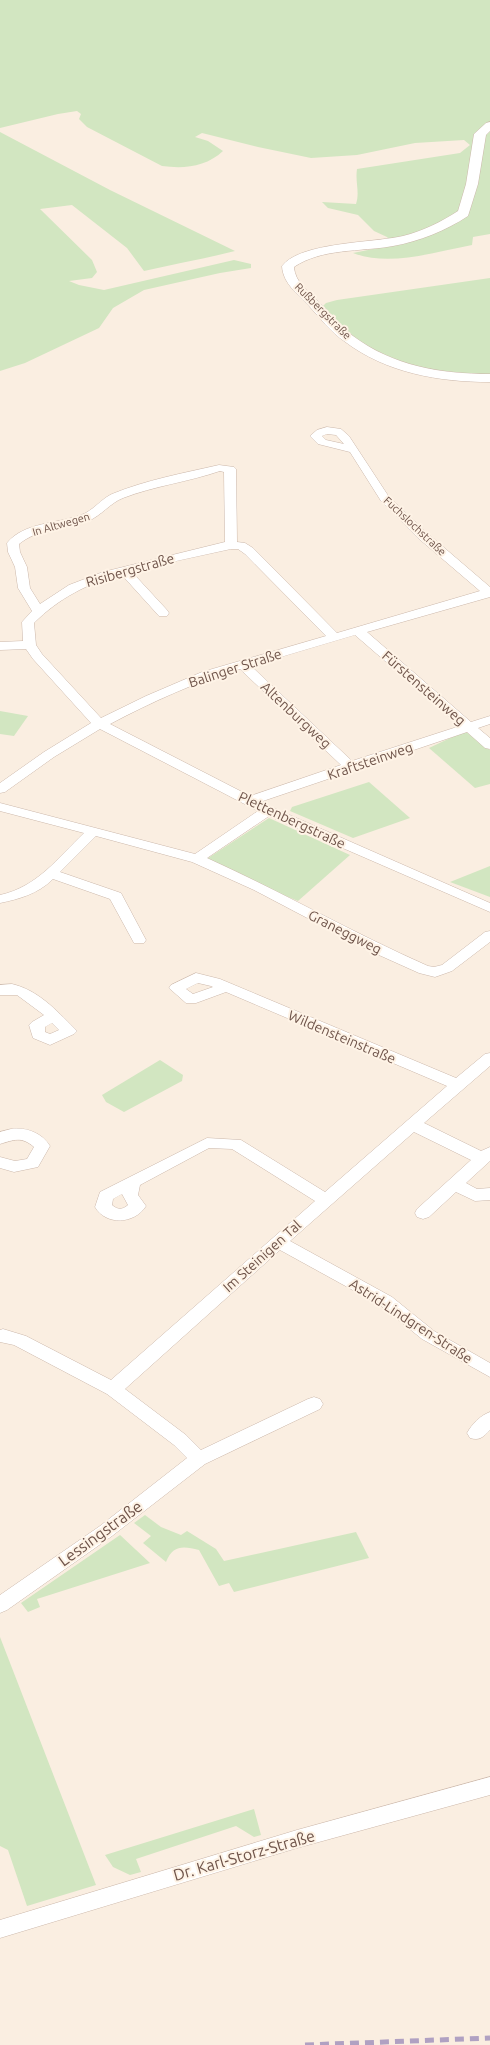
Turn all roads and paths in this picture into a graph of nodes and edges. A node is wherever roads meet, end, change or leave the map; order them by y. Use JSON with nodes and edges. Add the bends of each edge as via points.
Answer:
{"nodes":[{"id":1,"x":490,"y":125,"type":"edge"},
{"id":2,"x":490,"y":378,"type":"edge"},
{"id":3,"x":352,"y":449,"type":"dead end"},
{"id":4,"x":231,"y":545,"type":"junction"},
{"id":5,"x":123,"y":569,"type":"junction"},
{"id":6,"x":490,"y":592,"type":"edge"},
{"id":7,"x":38,"y":611,"type":"junction"},
{"id":8,"x":163,"y":614,"type":"dead end"},
{"id":9,"x":358,"y":631,"type":"junction"},
{"id":10,"x":334,"y":637,"type":"junction"},
{"id":11,"x":30,"y":645,"type":"junction"},
{"id":12,"x":0,"y":646,"type":"edge"},
{"id":13,"x":242,"y":664,"type":"junction"},
{"id":14,"x":490,"y":720,"type":"edge"},
{"id":15,"x":98,"y":723,"type":"junction"},
{"id":16,"x":470,"y":727,"type":"junction"},
{"id":17,"x":490,"y":745,"type":"edge"},
{"id":18,"x":350,"y":766,"type":"junction"},
{"id":19,"x":0,"y":789,"type":"edge"},
{"id":20,"x":249,"y":801,"type":"junction"},
{"id":21,"x":0,"y":807,"type":"edge"},
{"id":22,"x":268,"y":811,"type":"junction"},
{"id":23,"x":93,"y":831,"type":"junction"},
{"id":24,"x":197,"y":859,"type":"junction"},
{"id":25,"x":51,"y":874,"type":"junction"},
{"id":26,"x":0,"y":899,"type":"edge"},
{"id":27,"x":490,"y":908,"type":"edge"},
{"id":28,"x":490,"y":935,"type":"edge"},
{"id":29,"x":139,"y":940,"type":"dead end"},
{"id":30,"x":226,"y":987,"type":"dead end"},
{"id":31,"x":0,"y":990,"type":"edge"},
{"id":32,"x":54,"y":1016,"type":"dead end"},
{"id":33,"x":490,"y":1058,"type":"edge"},
{"id":34,"x":458,"y":1085,"type":"junction"},
{"id":35,"x":414,"y":1125,"type":"junction"},
{"id":36,"x":0,"y":1139,"type":"edge"},
{"id":37,"x":486,"y":1156,"type":"edge"},
{"id":38,"x":0,"y":1162,"type":"edge"},
{"id":39,"x":132,"y":1182,"type":"dead end"},
{"id":40,"x":454,"y":1184,"type":"junction"},
{"id":41,"x":490,"y":1194,"type":"edge"},
{"id":42,"x":326,"y":1199,"type":"junction"},
{"id":43,"x":423,"y":1213,"type":"dead end"},
{"id":44,"x":279,"y":1242,"type":"junction"},
{"id":45,"x":0,"y":1336,"type":"edge"},
{"id":46,"x":490,"y":1371,"type":"edge"},
{"id":47,"x":113,"y":1389,"type":"junction"},
{"id":48,"x":314,"y":1404,"type":"dead end"},
{"id":49,"x":490,"y":1419,"type":"edge"},
{"id":50,"x":476,"y":1433,"type":"dead end"},
{"id":51,"x":199,"y":1459,"type":"junction"},
{"id":52,"x":0,"y":1605,"type":"edge"},
{"id":53,"x":490,"y":1786,"type":"edge"},
{"id":54,"x":0,"y":1929,"type":"edge"}],
"edges":[{"from":1,"to":2,"type":"street","name":"Rußbergstraße","via":[[480,134],[464,213],[424,234],[308,256],[288,266],[296,285],[340,330],[369,352],[425,372]]},
{"from":3,"to":6,"type":"street","name":"Fuchslochstraße","via":[[384,498]]},
{"from":4,"to":5,"type":"street","name":"Risibergstraße"},
{"from":4,"to":7,"type":"street","name":"In Altwegen","via":[[231,480],[206,473],[132,491],[113,498],[94,514],[20,536],[13,543],[24,588]]},
{"from":4,"to":10,"type":"street","via":[[249,551]]},
{"from":5,"to":7,"type":"street","name":"Risibergstraße","via":[[70,588]]},
{"from":5,"to":8,"type":"street"},
{"from":6,"to":9,"type":"street","name":"Balinger Straße"},
{"from":7,"to":11,"type":"street","name":"Risibergstraße","via":[[28,622]]},
{"from":9,"to":10,"type":"street","name":"Balinger Straße"},
{"from":9,"to":16,"type":"street","name":"Fürstensteinweg"},
{"from":10,"to":13,"type":"street","name":"Balinger Straße"},
{"from":11,"to":12,"type":"street"},
{"from":11,"to":15,"type":"street"},
{"from":13,"to":15,"type":"street","name":"Balinger Straße","via":[[176,687]]},
{"from":13,"to":18,"type":"street","name":"Altenburgweg"},
{"from":14,"to":16,"type":"street","name":"Kraftsteinweg"},
{"from":15,"to":19,"type":"street","name":"Balinger Straße"},
{"from":15,"to":20,"type":"street","name":"Plettenbergstraße"},
{"from":16,"to":17,"type":"street","name":"Fürstensteinweg"},
{"from":16,"to":18,"type":"street","name":"Kraftsteinweg"},
{"from":18,"to":20,"type":"street","name":"Kraftsteinweg"},
{"from":20,"to":22,"type":"street","name":"Plettenbergstraße"},
{"from":21,"to":23,"type":"street","name":"Graneggweg"},
{"from":22,"to":24,"type":"street"},
{"from":22,"to":27,"type":"street","name":"Plettenbergstraße"},
{"from":23,"to":24,"type":"street","name":"Graneggweg"},
{"from":23,"to":25,"type":"street"},
{"from":24,"to":28,"type":"street","name":"Graneggweg","via":[[424,970],[435,972],[448,968]]},
{"from":25,"to":26,"type":"street","via":[[26,891]]},
{"from":25,"to":29,"type":"street","via":[[116,896]]},
{"from":30,"to":34,"type":"street","name":"Wildensteinstraße"},
{"from":31,"to":32,"type":"street","via":[[16,989]]},
{"from":33,"to":34,"type":"street","name":"Im Steinigen Tal"},
{"from":34,"to":35,"type":"street","name":"Im Steinigen Tal"},
{"from":35,"to":37,"type":"street"},
{"from":35,"to":42,"type":"street","name":"Im Steinigen Tal"},
{"from":36,"to":38,"type":"street","via":[[20,1133],[36,1139],[42,1146],[32,1163],[14,1167]]},
{"from":37,"to":40,"type":"street"},
{"from":39,"to":42,"type":"street","via":[[207,1143],[235,1144]]},
{"from":40,"to":41,"type":"street","via":[[475,1195]]},
{"from":40,"to":43,"type":"street"},
{"from":42,"to":44,"type":"street","name":"Im Steinigen Tal"},
{"from":44,"to":46,"type":"street","name":"Astrid-Lindgren-Straße","via":[[386,1301],[428,1335]]},
{"from":44,"to":47,"type":"street","name":"Im Steinigen Tal"},
{"from":45,"to":47,"type":"street","via":[[20,1340]]},
{"from":47,"to":51,"type":"street","via":[[180,1440]]},
{"from":48,"to":51,"type":"street","name":"Lessingstraße"},
{"from":49,"to":50,"type":"street"},
{"from":51,"to":52,"type":"street","name":"Lessingstraße","via":[[106,1531]]},
{"from":53,"to":54,"type":"street","name":"Dr. Karl-Storz-Straße","via":[[297,1839]]}]}
